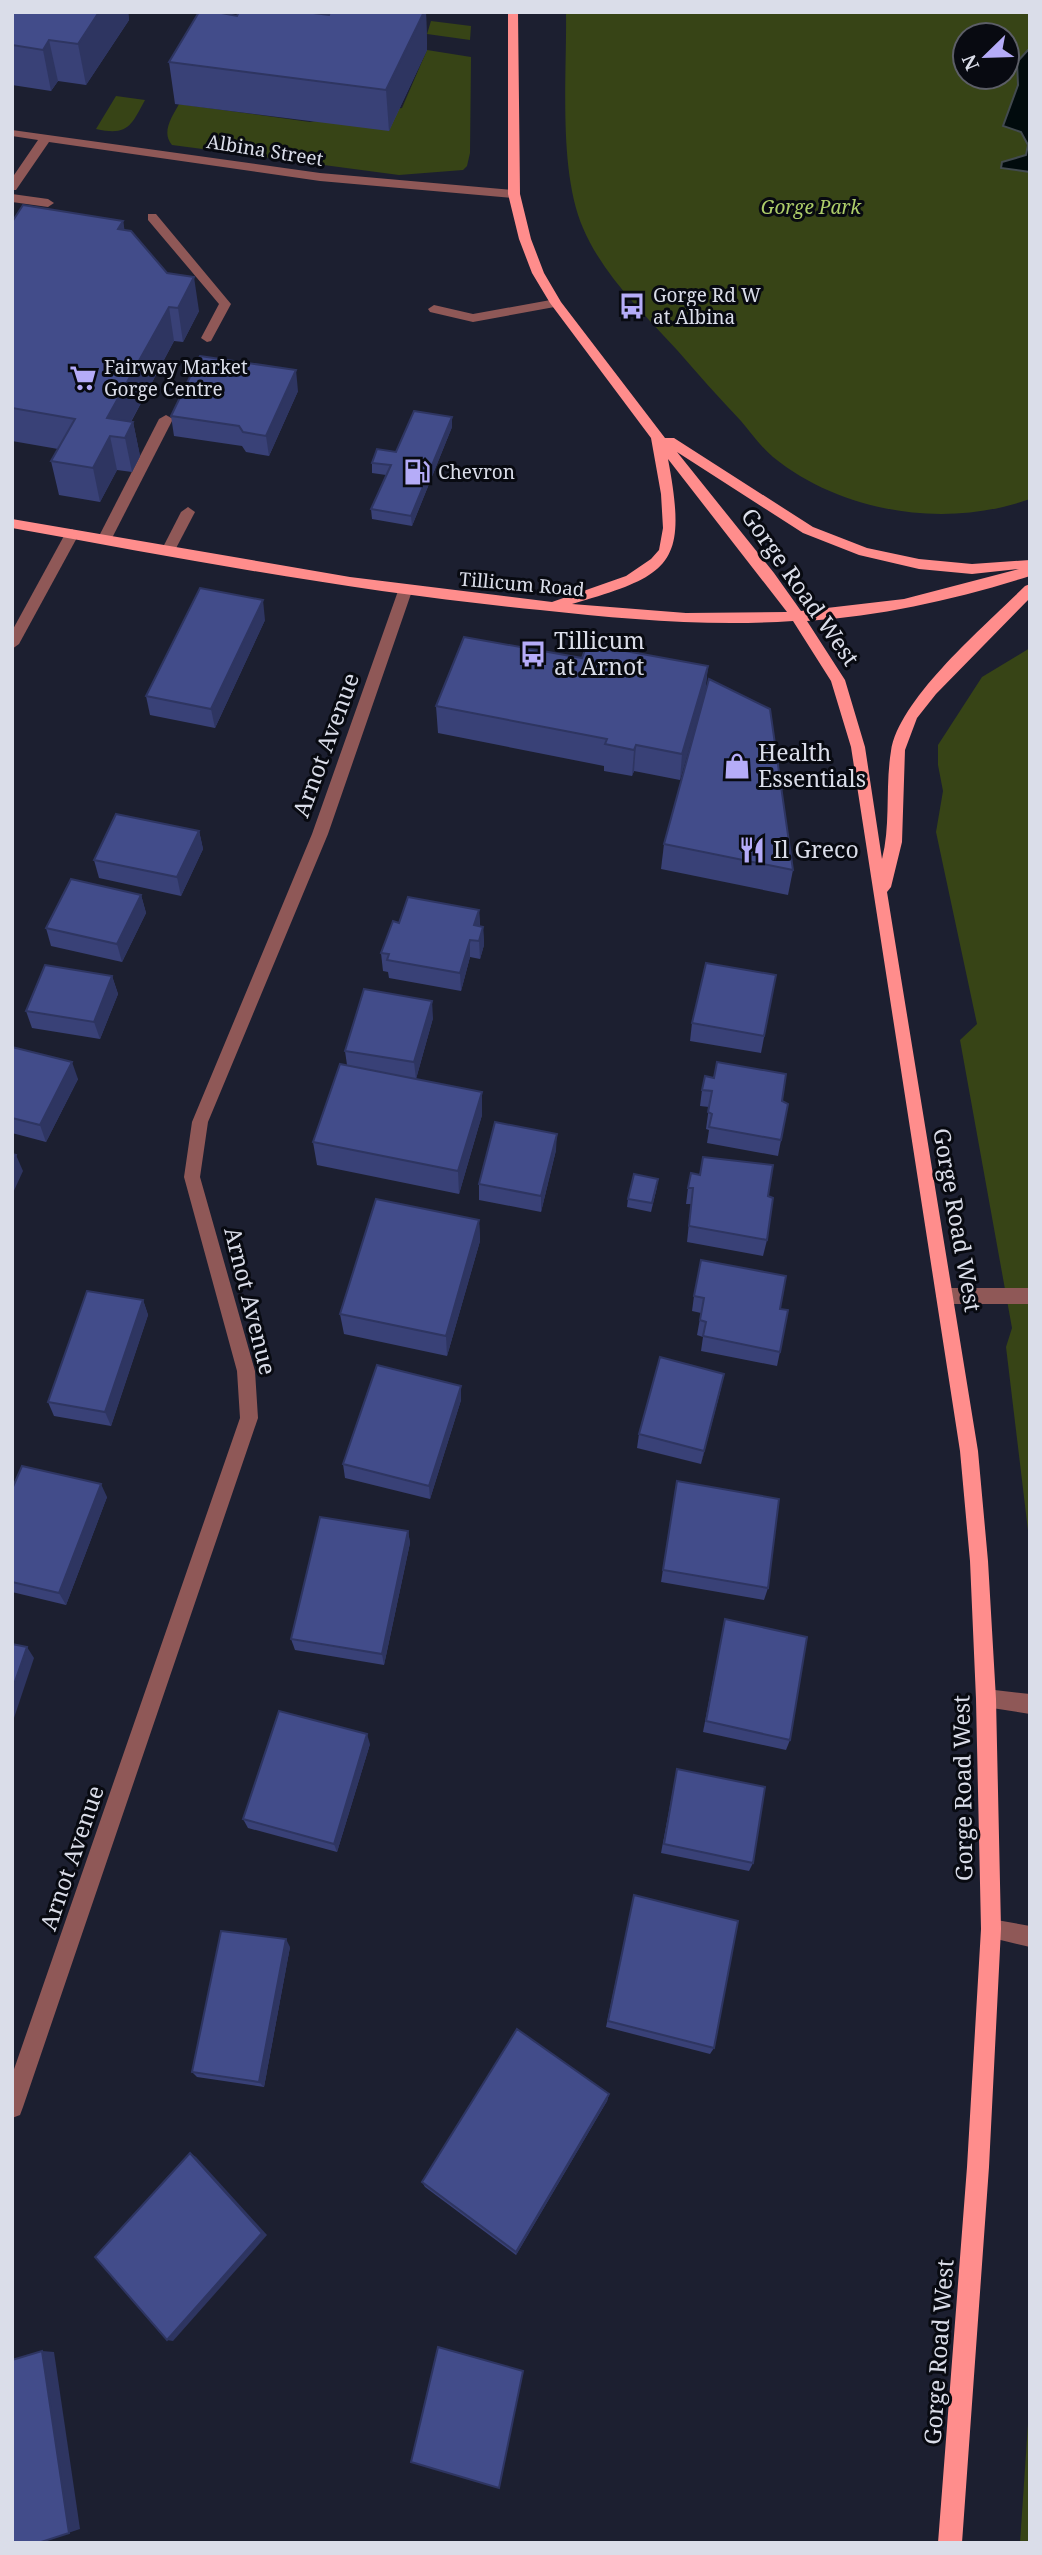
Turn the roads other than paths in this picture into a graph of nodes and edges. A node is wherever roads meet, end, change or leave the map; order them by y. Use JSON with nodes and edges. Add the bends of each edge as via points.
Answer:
{"nodes":[{"id":1,"x":513,"y":12,"type":"edge"},
{"id":2,"x":12,"y":132,"type":"edge"},
{"id":3,"x":46,"y":137,"type":"junction"},
{"id":4,"x":12,"y":187,"type":"edge"},
{"id":5,"x":514,"y":194,"type":"junction"},
{"id":6,"x":12,"y":198,"type":"edge"},
{"id":7,"x":48,"y":203,"type":"dead end"},
{"id":8,"x":152,"y":217,"type":"dead end"},
{"id":9,"x":556,"y":303,"type":"junction"},
{"id":10,"x":434,"y":309,"type":"dead end"},
{"id":11,"x":207,"y":338,"type":"dead end"},
{"id":12,"x":166,"y":419,"type":"dead end"},
{"id":13,"x":657,"y":433,"type":"junction"},
{"id":14,"x":188,"y":512,"type":"dead end"},
{"id":15,"x":12,"y":523,"type":"edge"},
{"id":16,"x":72,"y":534,"type":"junction"},
{"id":17,"x":104,"y":540,"type":"junction"},
{"id":18,"x":168,"y":551,"type":"junction"},
{"id":19,"x":1030,"y":564,"type":"edge"},
{"id":20,"x":1030,"y":571,"type":"edge"},
{"id":21,"x":1030,"y":589,"type":"edge"},
{"id":22,"x":405,"y":592,"type":"junction"},
{"id":23,"x":546,"y":606,"type":"junction"},
{"id":24,"x":797,"y":616,"type":"junction"},
{"id":25,"x":12,"y":644,"type":"edge"},
{"id":26,"x":881,"y":897,"type":"junction"},
{"id":27,"x":945,"y":1296,"type":"junction"},
{"id":28,"x":1030,"y":1296,"type":"edge"},
{"id":29,"x":986,"y":1699,"type":"junction"},
{"id":30,"x":1030,"y":1704,"type":"edge"},
{"id":31,"x":990,"y":1929,"type":"junction"},
{"id":32,"x":1030,"y":1937,"type":"edge"},
{"id":33,"x":12,"y":2107,"type":"edge"},
{"id":34,"x":950,"y":2543,"type":"edge"}],
"edges":[{"from":1,"to":5,"type":"main road","name":"Gorge Road West"},
{"from":2,"to":3,"type":"street","name":"Albina Street"},
{"from":3,"to":4,"type":"street"},
{"from":3,"to":5,"type":"street","name":"Albina Street","via":[[320,177]]},
{"from":5,"to":9,"type":"main road","name":"Gorge Road West","via":[[538,273]]},
{"from":6,"to":7,"type":"street"},
{"from":8,"to":11,"type":"street","via":[[225,303]]},
{"from":9,"to":10,"type":"street","via":[[473,318]]},
{"from":9,"to":13,"type":"main road","name":"Gorge Road West"},
{"from":12,"to":17,"type":"street"},
{"from":13,"to":19,"type":"main road","via":[[808,530],[864,552],[972,569]]},
{"from":13,"to":23,"type":"main road","via":[[670,527],[666,551],[617,586]]},
{"from":13,"to":24,"type":"main road","name":"Gorge Road West"},
{"from":14,"to":18,"type":"street"},
{"from":15,"to":16,"type":"main road","name":"Tillicum Road"},
{"from":16,"to":17,"type":"main road","name":"Tillicum Road"},
{"from":16,"to":25,"type":"street"},
{"from":17,"to":18,"type":"main road","name":"Tillicum Road"},
{"from":18,"to":22,"type":"main road","name":"Tillicum Road"},
{"from":20,"to":24,"type":"main road","name":"Tillicum Road","via":[[925,601]]},
{"from":21,"to":26,"type":"main road","via":[[911,716],[898,750],[894,842]]},
{"from":22,"to":23,"type":"main road","name":"Tillicum Road"},
{"from":22,"to":33,"type":"street","name":"Arnot Avenue","via":[[320,834],[200,1122],[192,1177],[246,1371],[249,1418]]},
{"from":23,"to":24,"type":"main road","name":"Tillicum Road","via":[[685,618]]},
{"from":24,"to":26,"type":"main road","name":"Gorge Road West","via":[[838,681],[858,747]]},
{"from":26,"to":27,"type":"main road","name":"Gorge Road West"},
{"from":27,"to":28,"type":"street"},
{"from":27,"to":29,"type":"main road","name":"Gorge Road West","via":[[969,1451]]},
{"from":29,"to":30,"type":"street"},
{"from":29,"to":31,"type":"main road","name":"Gorge Road West"},
{"from":31,"to":32,"type":"street"},
{"from":31,"to":34,"type":"main road","name":"Gorge Road West"}]}
